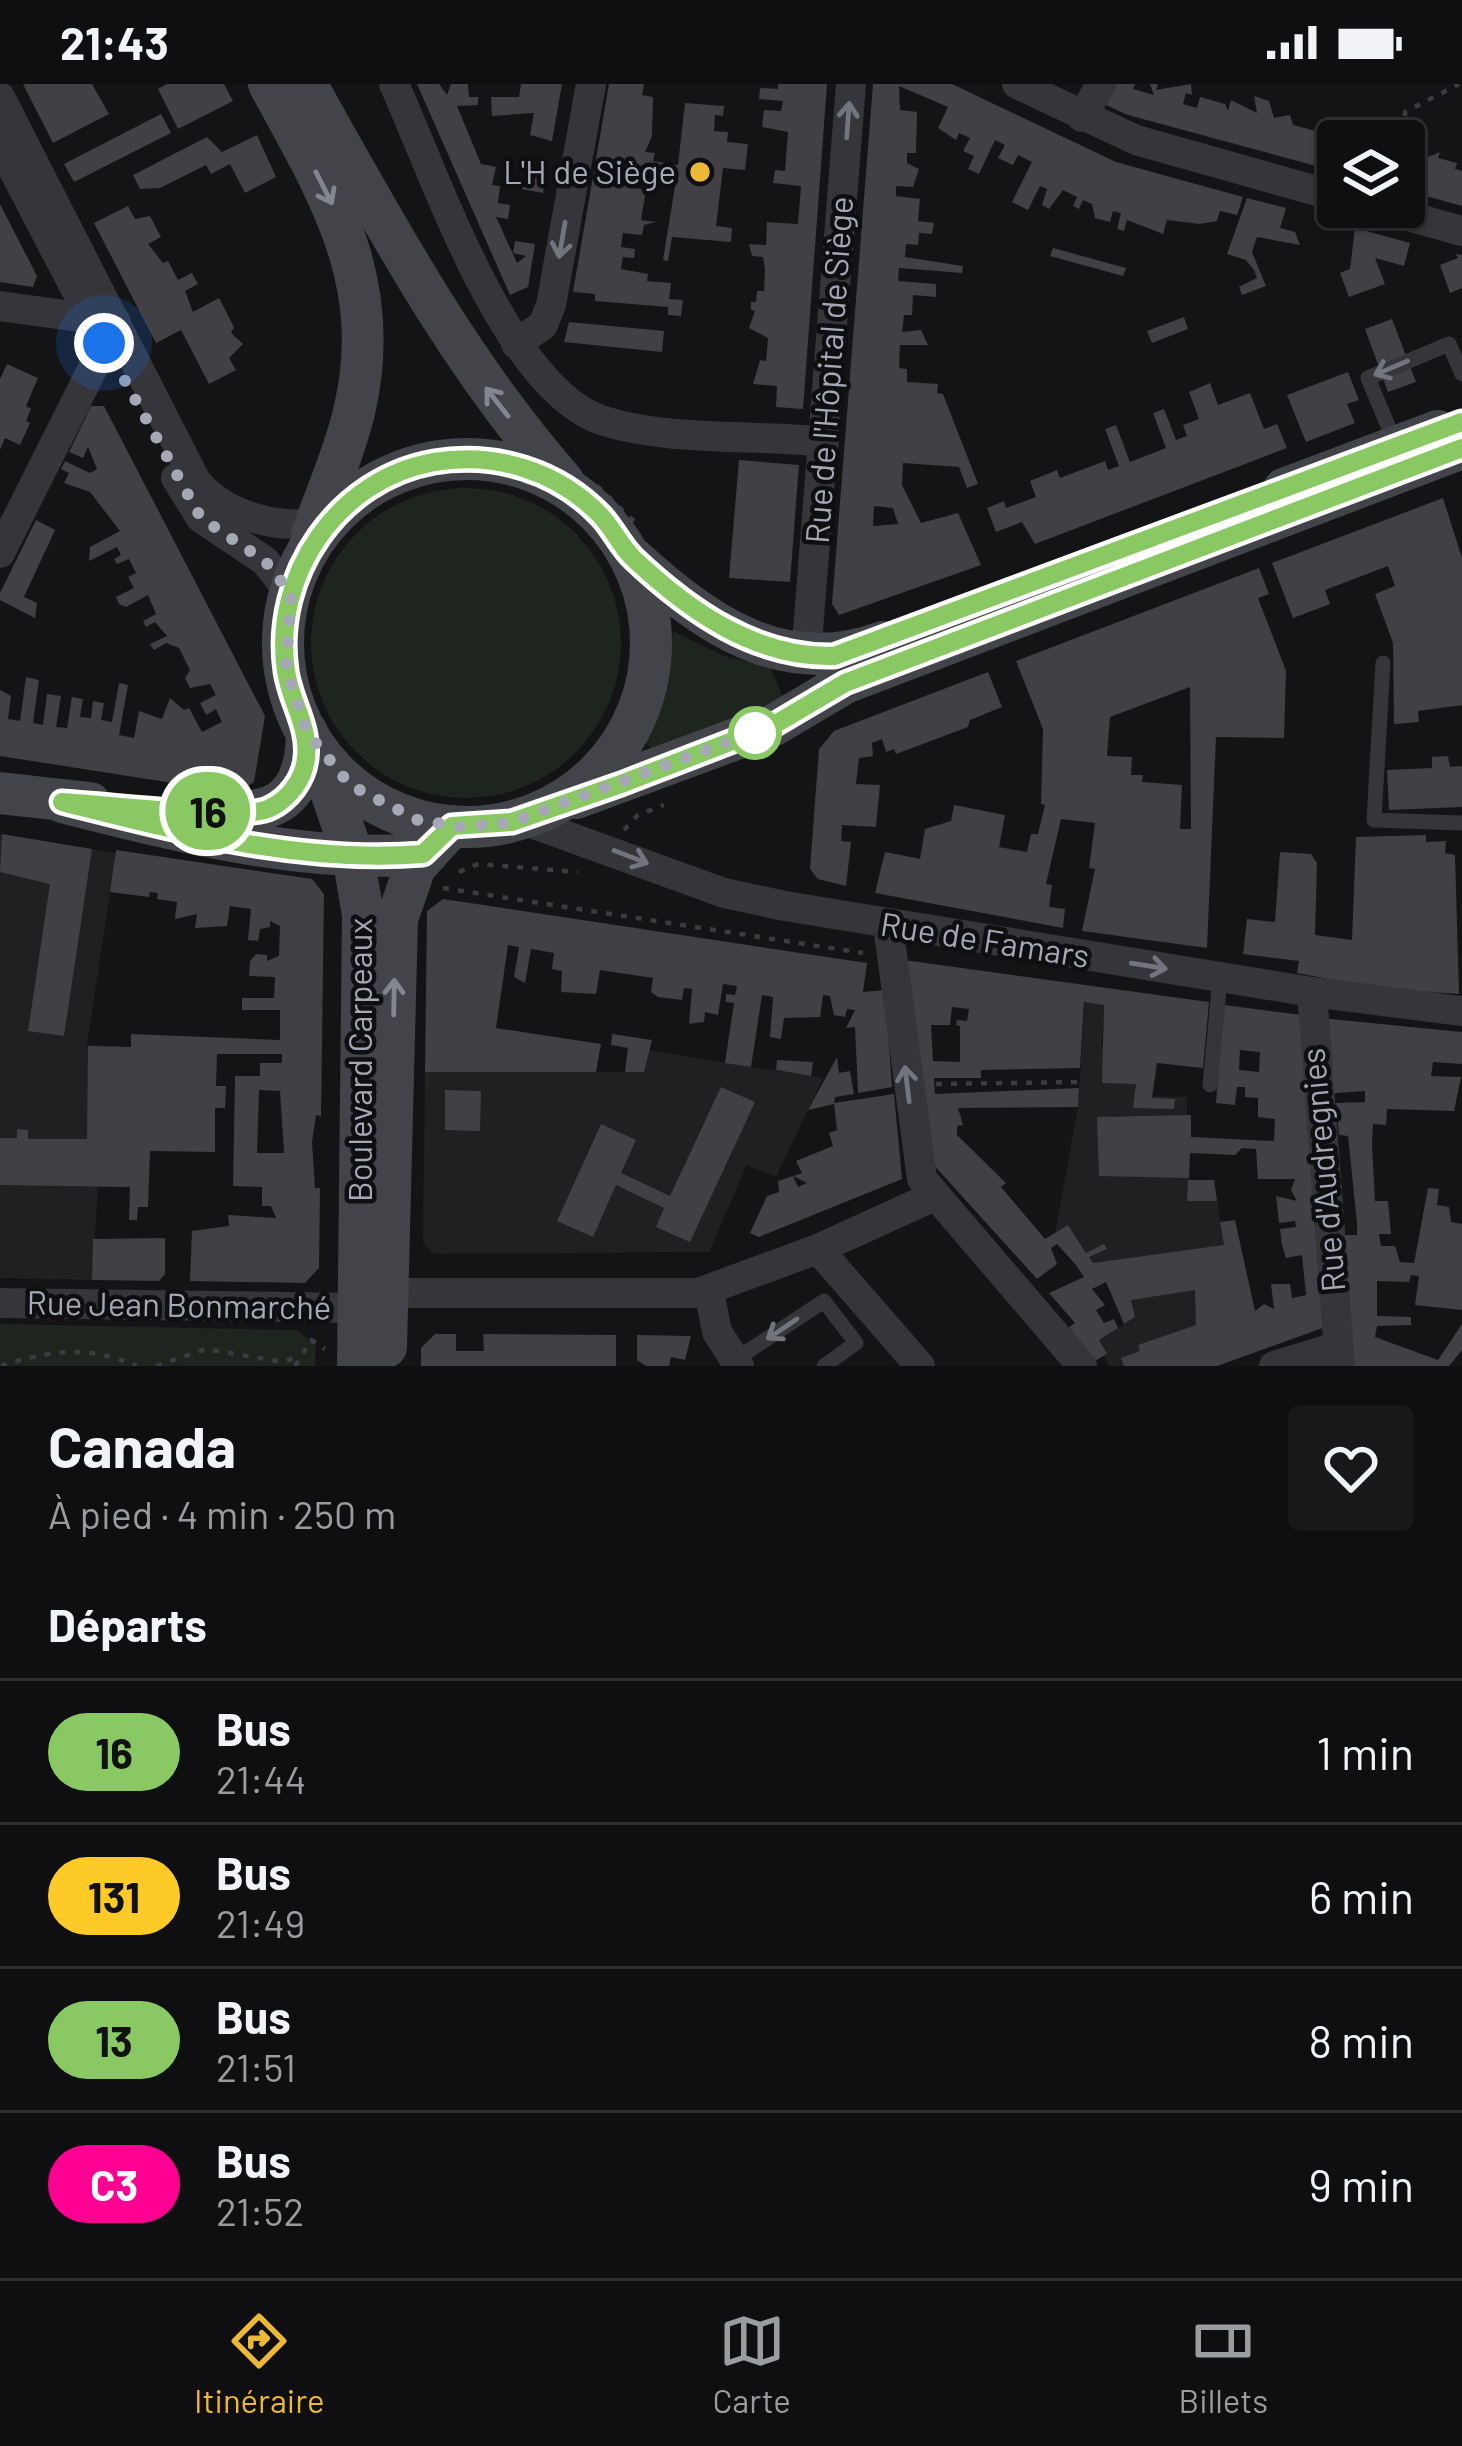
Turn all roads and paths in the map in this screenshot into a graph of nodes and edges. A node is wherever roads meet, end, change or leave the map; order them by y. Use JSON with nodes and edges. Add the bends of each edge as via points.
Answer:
{"nodes":[{"id":1,"x":269,"y":84,"type":"edge"},
{"id":2,"x":306,"y":84,"type":"edge"},
{"id":3,"x":394,"y":84,"type":"edge"},
{"id":4,"x":591,"y":84,"type":"edge"},
{"id":5,"x":851,"y":84,"type":"edge"},
{"id":6,"x":1017,"y":84,"type":"edge"},
{"id":7,"x":1101,"y":84,"type":"edge"},
{"id":8,"x":1459,"y":84,"type":"edge"},
{"id":9,"x":0,"y":97,"type":"edge"},
{"id":10,"x":1082,"y":117,"type":"junction"},
{"id":11,"x":1405,"y":120,"type":"edge"},
{"id":12,"x":0,"y":144,"type":"edge"},
{"id":13,"x":1317,"y":191,"type":"edge"},
{"id":14,"x":1425,"y":220,"type":"edge"},
{"id":15,"x":1462,"y":230,"type":"edge"},
{"id":16,"x":0,"y":306,"type":"edge"},
{"id":17,"x":104,"y":328,"type":"junction"},
{"id":18,"x":516,"y":344,"type":"junction"},
{"id":19,"x":1462,"y":374,"type":"edge"},
{"id":20,"x":1462,"y":422,"type":"edge"},
{"id":21,"x":824,"y":442,"type":"junction"},
{"id":22,"x":1396,"y":445,"type":"junction"},
{"id":23,"x":1462,"y":448,"type":"edge"},
{"id":24,"x":572,"y":491,"type":"junction"},
{"id":25,"x":326,"y":519,"type":"junction"},
{"id":26,"x":0,"y":554,"type":"edge"},
{"id":27,"x":629,"y":554,"type":"junction"},
{"id":28,"x":296,"y":580,"type":"junction"},
{"id":29,"x":806,"y":656,"type":"junction"},
{"id":30,"x":1383,"y":663,"type":"dead end"},
{"id":31,"x":311,"y":740,"type":"junction"},
{"id":32,"x":0,"y":793,"type":"edge"},
{"id":33,"x":62,"y":802,"type":"junction"},
{"id":34,"x":536,"y":813,"type":"junction"},
{"id":35,"x":1462,"y":823,"type":"edge"},
{"id":36,"x":616,"y":851,"type":"junction"},
{"id":37,"x":353,"y":856,"type":"junction"},
{"id":38,"x":439,"y":856,"type":"junction"},
{"id":39,"x":889,"y":925,"type":"junction"},
{"id":40,"x":892,"y":957,"type":"junction"},
{"id":41,"x":1220,"y":978,"type":"junction"},
{"id":42,"x":1312,"y":992,"type":"junction"},
{"id":43,"x":1462,"y":1011,"type":"edge"},
{"id":44,"x":1081,"y":1082,"type":"dead end"},
{"id":45,"x":934,"y":1084,"type":"dead end"},
{"id":46,"x":1210,"y":1084,"type":"dead end"},
{"id":47,"x":932,"y":1196,"type":"junction"},
{"id":48,"x":818,"y":1249,"type":"junction"},
{"id":49,"x":709,"y":1291,"type":"junction"},
{"id":50,"x":373,"y":1300,"type":"junction"},
{"id":51,"x":0,"y":1303,"type":"edge"},
{"id":52,"x":1338,"y":1356,"type":"edge"},
{"id":53,"x":297,"y":1357,"type":"junction"},
{"id":54,"x":345,"y":1360,"type":"edge"},
{"id":55,"x":737,"y":1363,"type":"edge"},
{"id":56,"x":1,"y":1366,"type":"edge"},
{"id":57,"x":137,"y":1366,"type":"edge"},
{"id":58,"x":156,"y":1366,"type":"edge"},
{"id":59,"x":295,"y":1366,"type":"edge"},
{"id":60,"x":385,"y":1366,"type":"edge"},
{"id":61,"x":824,"y":1366,"type":"edge"},
{"id":62,"x":920,"y":1366,"type":"edge"},
{"id":63,"x":1082,"y":1366,"type":"edge"},
{"id":64,"x":1274,"y":1366,"type":"edge"}],
"edges":[{"from":1,"to":25,"type":"main road","one_way":true,"via":[[339,218],[362,300],[361,378]]},
{"from":24,"to":2,"type":"main road","one_way":true,"via":[[437,318]]},
{"from":3,"to":18,"type":"street"},
{"from":4,"to":18,"type":"street","one_way":true,"via":[[551,305],[543,325]]},
{"from":21,"to":5,"type":"street","name":"Rue de l'Hôpital de Siège","one_way":true},
{"from":6,"to":10,"type":"street"},
{"from":7,"to":10,"type":"street"},
{"from":8,"to":11,"type":"path","via":[[1405,112]]},
{"from":9,"to":17,"type":"street"},
{"from":10,"to":13,"type":"street","via":[[1156,147]]},
{"from":12,"to":17,"type":"street"},
{"from":14,"to":15,"type":"street"},
{"from":16,"to":17,"type":"street"},
{"from":17,"to":25,"type":"street","via":[[202,490],[280,523]]},
{"from":17,"to":26,"type":"street"},
{"from":17,"to":28,"type":"street","via":[[201,518]]},
{"from":18,"to":21,"type":"street","via":[[564,402],[602,421]]},
{"from":19,"to":22,"type":"lane","one_way":true,"via":[[1449,344],[1369,378]]},
{"from":20,"to":22,"type":"main road"},
{"from":21,"to":29,"type":"street","name":"Rue de l'Hôpital de Siège"},
{"from":22,"to":29,"type":"main road","via":[[883,642]]},
{"from":23,"to":34,"type":"main road","via":[[845,683],[774,725]]},
{"from":24,"to":25,"type":"main road","via":[[517,466],[449,460],[391,476]]},
{"from":24,"to":27,"type":"main road"},
{"from":25,"to":28,"type":"main road"},
{"from":27,"to":29,"type":"main road","via":[[712,620]]},
{"from":27,"to":34,"type":"main road","via":[[650,620],[643,696],[606,764]]},
{"from":28,"to":31,"type":"main road","via":[[286,669]]},
{"from":30,"to":35,"type":"lane","via":[[1374,820]]},
{"from":31,"to":33,"type":"main road","via":[[302,775],[261,812]]},
{"from":31,"to":37,"type":"main road","name":"Boulevard Carpeaux"},
{"from":31,"to":38,"type":"main road","via":[[338,774],[410,818]]},
{"from":32,"to":33,"type":"main road"},
{"from":33,"to":37,"type":"main road"},
{"from":34,"to":36,"type":"street","name":"Rue de Famars"},
{"from":34,"to":38,"type":"main road"},
{"from":36,"to":38,"type":"path","via":[[592,873],[478,864],[451,874]]},
{"from":36,"to":39,"type":"street","name":"Rue de Famars","one_way":true,"via":[[724,893]]},
{"from":37,"to":38,"type":"main road"},
{"from":37,"to":50,"type":"main road","name":"Boulevard Carpeaux","via":[[364,940]]},
{"from":38,"to":40,"type":"path"},
{"from":50,"to":38,"type":"main road","name":"Boulevard Carpeaux","one_way":true,"via":[[397,919],[403,893]]},
{"from":39,"to":40,"type":"street"},
{"from":39,"to":41,"type":"street","name":"Rue de Famars","one_way":true},
{"from":47,"to":40,"type":"street","one_way":true,"via":[[916,1159]]},
{"from":41,"to":42,"type":"street","name":"Rue de Famars"},
{"from":41,"to":46,"type":"lane"},
{"from":42,"to":43,"type":"street","name":"Rue de Famars"},
{"from":42,"to":52,"type":"street","name":"Rue d'Audregnies"},
{"from":44,"to":45,"type":"path"},
{"from":47,"to":48,"type":"street","name":"Rue Jean Bonmarché"},
{"from":47,"to":63,"type":"street"},
{"from":48,"to":49,"type":"street","name":"Rue Jean Bonmarché"},
{"from":48,"to":62,"type":"street"},
{"from":49,"to":50,"type":"street","name":"Rue Jean Bonmarché"},
{"from":49,"to":55,"type":"street","via":[[717,1332]]},
{"from":50,"to":51,"type":"street","name":"Rue Jean Bonmarché"},
{"from":50,"to":54,"type":"main road","name":"Boulevard Carpeaux"},
{"from":50,"to":60,"type":"main road","name":"Boulevard Carpeaux"},
{"from":52,"to":64,"type":"street"},
{"from":53,"to":54,"type":"path","via":[[311,1340]]},
{"from":53,"to":58,"type":"path","via":[[282,1362],[206,1349]]},
{"from":53,"to":59,"type":"path"},
{"from":61,"to":55,"type":"lane","one_way":true,"via":[[856,1342],[824,1301]]},
{"from":56,"to":57,"type":"path","via":[[52,1351],[104,1352]]}]}
